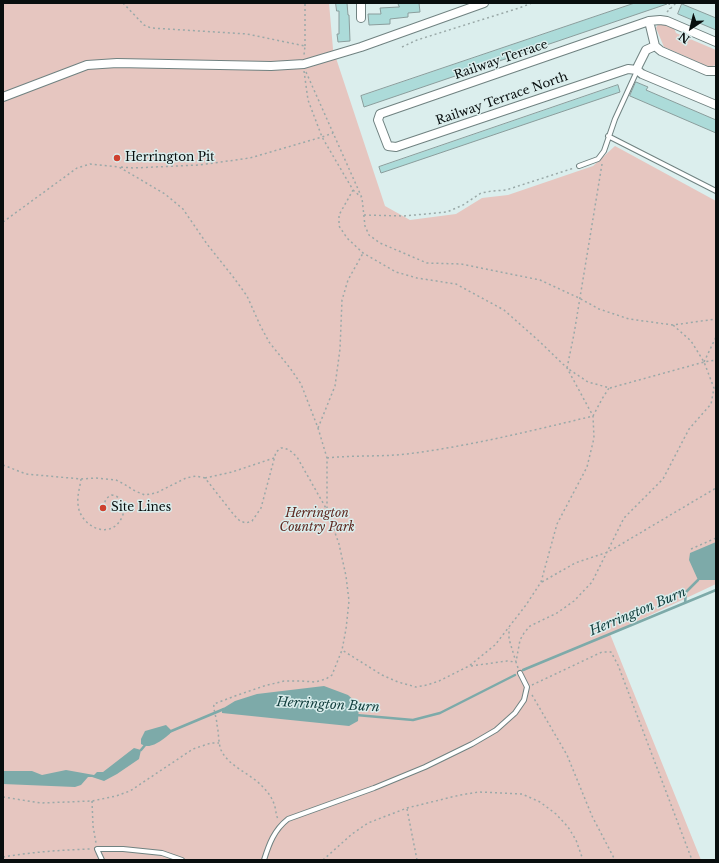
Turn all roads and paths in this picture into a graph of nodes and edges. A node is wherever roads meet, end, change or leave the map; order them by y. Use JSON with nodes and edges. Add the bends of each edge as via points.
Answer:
{"nodes":[{"id":1,"x":123,"y":3,"type":"edge"},
{"id":2,"x":305,"y":3,"type":"edge"},
{"id":3,"x":361,"y":3,"type":"edge"},
{"id":4,"x":484,"y":3,"type":"edge"},
{"id":5,"x":532,"y":3,"type":"edge"},
{"id":6,"x":670,"y":3,"type":"edge"},
{"id":7,"x":676,"y":3,"type":"edge"},
{"id":8,"x":670,"y":9,"type":"junction"},
{"id":9,"x":361,"y":18,"type":"dead end"},
{"id":10,"x":660,"y":20,"type":"junction"},
{"id":11,"x":648,"y":21,"type":"junction"},
{"id":12,"x":716,"y":42,"type":"edge"},
{"id":13,"x":305,"y":46,"type":"junction"},
{"id":14,"x":655,"y":46,"type":"junction"},
{"id":15,"x":402,"y":47,"type":"dead end"},
{"id":16,"x":304,"y":64,"type":"junction"},
{"id":17,"x":637,"y":70,"type":"junction"},
{"id":18,"x":716,"y":71,"type":"edge"},
{"id":19,"x":4,"y":96,"type":"edge"},
{"id":20,"x":716,"y":105,"type":"edge"},
{"id":21,"x":382,"y":132,"type":"joint"},
{"id":22,"x":333,"y":133,"type":"junction"},
{"id":23,"x":608,"y":136,"type":"junction"},
{"id":24,"x":322,"y":137,"type":"junction"},
{"id":25,"x":604,"y":151,"type":"junction"},
{"id":26,"x":579,"y":166,"type":"joint"},
{"id":27,"x":119,"y":167,"type":"junction"},
{"id":28,"x":353,"y":190,"type":"junction"},
{"id":29,"x":716,"y":191,"type":"edge"},
{"id":30,"x":362,"y":198,"type":"junction"},
{"id":31,"x":364,"y":215,"type":"junction"},
{"id":32,"x":3,"y":222,"type":"edge"},
{"id":33,"x":363,"y":252,"type":"junction"},
{"id":34,"x":579,"y":298,"type":"junction"},
{"id":35,"x":716,"y":319,"type":"edge"},
{"id":36,"x":673,"y":325,"type":"junction"},
{"id":37,"x":716,"y":337,"type":"edge"},
{"id":38,"x":716,"y":360,"type":"edge"},
{"id":39,"x":704,"y":362,"type":"junction"},
{"id":40,"x":567,"y":368,"type":"junction"},
{"id":41,"x":610,"y":388,"type":"junction"},
{"id":42,"x":593,"y":416,"type":"junction"},
{"id":43,"x":318,"y":428,"type":"junction"},
{"id":44,"x":275,"y":458,"type":"junction"},
{"id":45,"x":327,"y":458,"type":"junction"},
{"id":46,"x":3,"y":465,"type":"edge"},
{"id":47,"x":205,"y":478,"type":"junction"},
{"id":48,"x":81,"y":479,"type":"junction"},
{"id":49,"x":716,"y":488,"type":"edge"},
{"id":50,"x":104,"y":504,"type":"dead end"},
{"id":51,"x":327,"y":510,"type":"junction"},
{"id":52,"x":716,"y":538,"type":"edge"},
{"id":53,"x":691,"y":549,"type":"dead end"},
{"id":54,"x":608,"y":552,"type":"junction"},
{"id":55,"x":541,"y":582,"type":"junction"},
{"id":56,"x":509,"y":628,"type":"junction"},
{"id":57,"x":342,"y":650,"type":"junction"},
{"id":58,"x":516,"y":662,"type":"junction"},
{"id":59,"x":469,"y":666,"type":"junction"},
{"id":60,"x":520,"y":673,"type":"joint"},
{"id":61,"x":527,"y":687,"type":"junction"},
{"id":62,"x":219,"y":743,"type":"junction"},
{"id":63,"x":3,"y":797,"type":"edge"},
{"id":64,"x":92,"y":801,"type":"junction"},
{"id":65,"x":407,"y":808,"type":"junction"},
{"id":66,"x":281,"y":824,"type":"junction"},
{"id":67,"x":97,"y":849,"type":"junction"},
{"id":68,"x":3,"y":857,"type":"edge"},
{"id":69,"x":102,"y":860,"type":"edge"},
{"id":70,"x":182,"y":860,"type":"edge"},
{"id":71,"x":264,"y":860,"type":"edge"},
{"id":72,"x":323,"y":860,"type":"edge"},
{"id":73,"x":417,"y":860,"type":"edge"},
{"id":74,"x":583,"y":860,"type":"edge"},
{"id":75,"x":614,"y":860,"type":"edge"},
{"id":76,"x":692,"y":860,"type":"edge"}],
"edges":[{"from":1,"to":13,"type":"path","via":[[144,25],[151,28],[247,34]]},
{"from":2,"to":13,"type":"path"},
{"from":3,"to":9,"type":"street"},
{"from":4,"to":16,"type":"street","via":[[361,48]]},
{"from":5,"to":15,"type":"path"},
{"from":6,"to":8,"type":"path"},
{"from":7,"to":8,"type":"path"},
{"from":8,"to":10,"type":"path"},
{"from":10,"to":11,"type":"street"},
{"from":10,"to":12,"type":"street"},
{"from":11,"to":14,"type":"street"},
{"from":11,"to":21,"type":"street","name":"Railway Terrace","via":[[380,114],[378,120]]},
{"from":13,"to":16,"type":"path"},
{"from":14,"to":17,"type":"street","via":[[646,50]]},
{"from":14,"to":18,"type":"street","via":[[707,71]]},
{"from":16,"to":19,"type":"street","via":[[271,66],[117,63],[87,66]]},
{"from":17,"to":20,"type":"street"},
{"from":17,"to":21,"type":"street","name":"Railway Terrace North","via":[[628,69],[396,147],[388,146]]},
{"from":17,"to":23,"type":"lane"},
{"from":22,"to":24,"type":"path"},
{"from":22,"to":24,"type":"path","via":[[304,66],[308,100]]},
{"from":22,"to":30,"type":"path"},
{"from":23,"to":25,"type":"lane"},
{"from":23,"to":29,"type":"lane"},
{"from":24,"to":27,"type":"path","via":[[250,158],[199,165]]},
{"from":24,"to":28,"type":"path"},
{"from":25,"to":26,"type":"lane","via":[[598,159]]},
{"from":25,"to":34,"type":"path"},
{"from":26,"to":31,"type":"path","via":[[506,190],[481,192],[463,205],[447,212],[404,216]]},
{"from":27,"to":32,"type":"path","via":[[90,164],[77,168]]},
{"from":27,"to":43,"type":"path","via":[[166,194],[183,209],[247,296],[269,342],[302,384]]},
{"from":28,"to":30,"type":"path"},
{"from":28,"to":33,"type":"path","via":[[339,215],[340,226],[347,238]]},
{"from":30,"to":31,"type":"path"},
{"from":31,"to":34,"type":"path","via":[[369,235],[380,243],[428,263],[461,264],[540,280]]},
{"from":33,"to":40,"type":"path","via":[[396,272],[456,284],[504,310]]},
{"from":33,"to":43,"type":"path","via":[[348,280],[342,300],[335,386]]},
{"from":34,"to":36,"type":"path","via":[[599,309],[629,319]]},
{"from":34,"to":40,"type":"path"},
{"from":35,"to":36,"type":"path"},
{"from":36,"to":39,"type":"path","via":[[691,341]]},
{"from":37,"to":39,"type":"path"},
{"from":38,"to":39,"type":"path"},
{"from":39,"to":41,"type":"path"},
{"from":39,"to":54,"type":"path","via":[[714,388],[711,404],[690,429],[664,479],[624,518]]},
{"from":40,"to":41,"type":"path","via":[[588,382]]},
{"from":40,"to":42,"type":"path"},
{"from":41,"to":42,"type":"path"},
{"from":42,"to":45,"type":"path","via":[[448,448],[405,454]]},
{"from":42,"to":55,"type":"path","via":[[594,438],[587,467],[557,524]]},
{"from":43,"to":45,"type":"path"},
{"from":44,"to":47,"type":"path"},
{"from":44,"to":47,"type":"path","via":[[261,508],[252,521],[246,523],[234,515]]},
{"from":44,"to":51,"type":"path","via":[[276,452],[281,448],[297,457]]},
{"from":45,"to":51,"type":"path"},
{"from":46,"to":48,"type":"path","via":[[26,474]]},
{"from":47,"to":48,"type":"path","via":[[186,478],[156,493],[146,495],[116,480]]},
{"from":48,"to":50,"type":"path","via":[[78,496],[80,512],[92,526],[106,530],[118,524],[124,508],[119,498],[112,495],[106,498]]},
{"from":49,"to":54,"type":"path"},
{"from":51,"to":57,"type":"path","via":[[339,544],[349,601]]},
{"from":52,"to":53,"type":"path"},
{"from":54,"to":55,"type":"path","via":[[575,563]]},
{"from":54,"to":58,"type":"path","via":[[592,582],[574,602],[530,626],[524,633]]},
{"from":55,"to":56,"type":"path"},
{"from":56,"to":58,"type":"path","via":[[509,639]]},
{"from":56,"to":59,"type":"path","via":[[495,645]]},
{"from":57,"to":59,"type":"path","via":[[382,675],[416,687],[439,681]]},
{"from":57,"to":62,"type":"path","via":[[332,675],[326,679],[315,682],[284,681],[214,704]]},
{"from":58,"to":59,"type":"path"},
{"from":58,"to":60,"type":"path"},
{"from":60,"to":61,"type":"lane"},
{"from":61,"to":66,"type":"lane","via":[[524,700],[515,713],[496,730],[472,744],[425,767],[296,815]]},
{"from":61,"to":75,"type":"path","via":[[567,755],[592,816]]},
{"from":61,"to":76,"type":"path","via":[[602,652],[611,652]]},
{"from":62,"to":64,"type":"path","via":[[193,749],[130,791]]},
{"from":62,"to":66,"type":"path","via":[[227,758],[250,775],[268,793]]},
{"from":63,"to":64,"type":"path","via":[[41,803]]},
{"from":64,"to":67,"type":"path"},
{"from":65,"to":72,"type":"path","via":[[368,823]]},
{"from":65,"to":73,"type":"path"},
{"from":65,"to":74,"type":"path","via":[[480,792],[522,794],[540,802],[556,814],[576,840]]},
{"from":66,"to":71,"type":"lane","via":[[270,841]]},
{"from":67,"to":68,"type":"path","via":[[60,850]]},
{"from":67,"to":69,"type":"lane"},
{"from":67,"to":70,"type":"lane","via":[[156,853]]}]}
